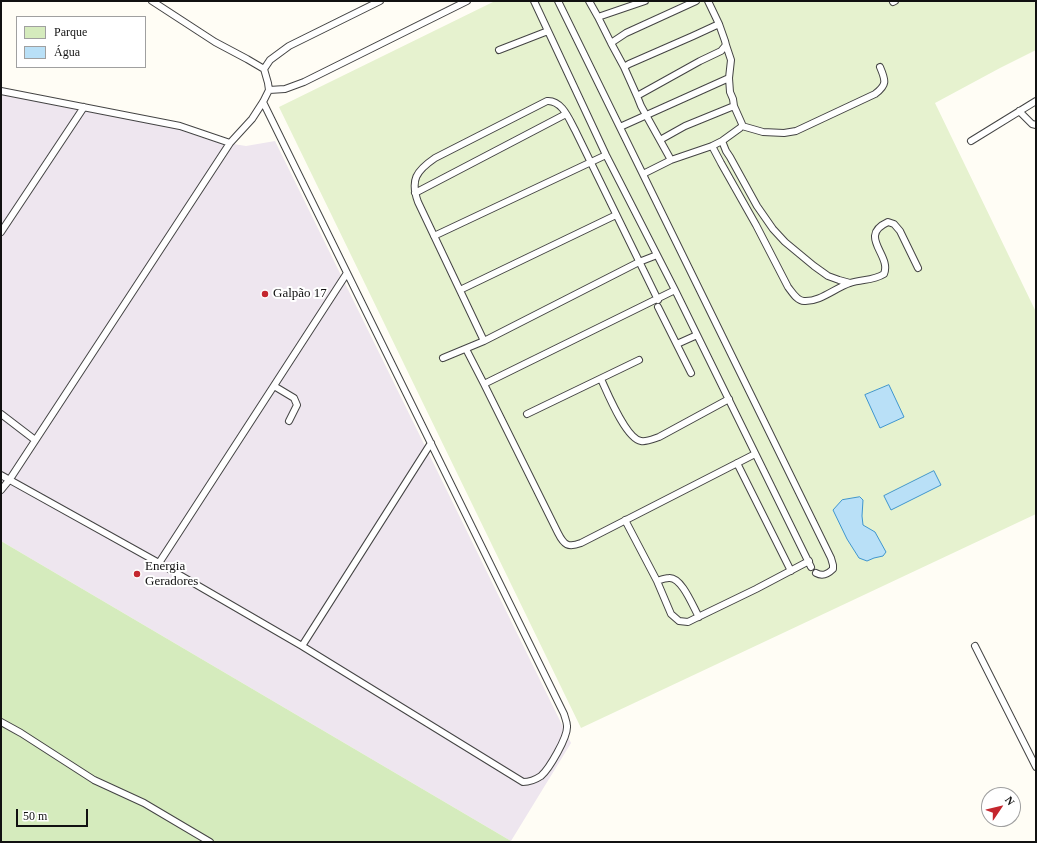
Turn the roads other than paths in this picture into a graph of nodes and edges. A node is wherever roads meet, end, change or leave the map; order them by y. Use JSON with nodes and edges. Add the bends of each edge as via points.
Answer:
{"nodes":[{"id":1,"x":152,"y":1,"type":"edge"},
{"id":2,"x":380,"y":1,"type":"edge"},
{"id":3,"x":467,"y":1,"type":"edge"},
{"id":4,"x":534,"y":1,"type":"edge"},
{"id":5,"x":558,"y":1,"type":"edge"},
{"id":6,"x":589,"y":1,"type":"edge"},
{"id":7,"x":645,"y":1,"type":"edge"},
{"id":8,"x":696,"y":1,"type":"edge"},
{"id":9,"x":708,"y":1,"type":"edge"},
{"id":10,"x":598,"y":17,"type":"junction"},
{"id":11,"x":719,"y":24,"type":"junction"},
{"id":12,"x":548,"y":31,"type":"junction"},
{"id":13,"x":611,"y":43,"type":"junction"},
{"id":14,"x":726,"y":45,"type":"junction"},
{"id":15,"x":499,"y":50,"type":"dead end"},
{"id":16,"x":624,"y":67,"type":"junction"},
{"id":17,"x":880,"y":67,"type":"dead end"},
{"id":18,"x":264,"y":69,"type":"junction"},
{"id":19,"x":729,"y":78,"type":"junction"},
{"id":20,"x":269,"y":90,"type":"junction"},
{"id":21,"x":1,"y":91,"type":"edge"},
{"id":22,"x":637,"y":96,"type":"junction"},
{"id":23,"x":1036,"y":101,"type":"edge"},
{"id":24,"x":263,"y":102,"type":"junction"},
{"id":25,"x":734,"y":106,"type":"junction"},
{"id":26,"x":84,"y":107,"type":"junction"},
{"id":27,"x":1019,"y":111,"type":"junction"},
{"id":28,"x":566,"y":114,"type":"junction"},
{"id":29,"x":646,"y":115,"type":"junction"},
{"id":30,"x":742,"y":126,"type":"junction"},
{"id":31,"x":1036,"y":126,"type":"edge"},
{"id":32,"x":620,"y":127,"type":"junction"},
{"id":33,"x":660,"y":140,"type":"junction"},
{"id":34,"x":722,"y":141,"type":"junction"},
{"id":35,"x":971,"y":141,"type":"dead end"},
{"id":36,"x":230,"y":143,"type":"junction"},
{"id":37,"x":712,"y":146,"type":"junction"},
{"id":38,"x":606,"y":155,"type":"junction"},
{"id":39,"x":730,"y":156,"type":"junction"},
{"id":40,"x":671,"y":160,"type":"junction"},
{"id":41,"x":590,"y":162,"type":"junction"},
{"id":42,"x":721,"y":163,"type":"junction"},
{"id":43,"x":643,"y":174,"type":"junction"},
{"id":44,"x":415,"y":193,"type":"junction"},
{"id":45,"x":616,"y":215,"type":"junction"},
{"id":46,"x":764,"y":218,"type":"junction"},
{"id":47,"x":756,"y":225,"type":"junction"},
{"id":48,"x":1,"y":232,"type":"edge"},
{"id":49,"x":434,"y":236,"type":"junction"},
{"id":50,"x":657,"y":255,"type":"junction"},
{"id":51,"x":639,"y":262,"type":"junction"},
{"id":52,"x":918,"y":268,"type":"dead end"},
{"id":53,"x":347,"y":273,"type":"junction"},
{"id":54,"x":850,"y":283,"type":"junction"},
{"id":55,"x":460,"y":290,"type":"junction"},
{"id":56,"x":676,"y":290,"type":"junction"},
{"id":57,"x":658,"y":300,"type":"junction"},
{"id":58,"x":658,"y":307,"type":"dead end"},
{"id":59,"x":697,"y":335,"type":"junction"},
{"id":60,"x":484,"y":341,"type":"junction"},
{"id":61,"x":678,"y":344,"type":"junction"},
{"id":62,"x":466,"y":349,"type":"junction"},
{"id":63,"x":443,"y":358,"type":"dead end"},
{"id":64,"x":639,"y":360,"type":"dead end"},
{"id":65,"x":691,"y":373,"type":"dead end"},
{"id":66,"x":601,"y":379,"type":"junction"},
{"id":67,"x":484,"y":384,"type":"junction"},
{"id":68,"x":274,"y":386,"type":"junction"},
{"id":69,"x":729,"y":399,"type":"junction"},
{"id":70,"x":1,"y":414,"type":"edge"},
{"id":71,"x":527,"y":414,"type":"dead end"},
{"id":72,"x":289,"y":420,"type":"dead end"},
{"id":73,"x":35,"y":440,"type":"junction"},
{"id":74,"x":431,"y":443,"type":"junction"},
{"id":75,"x":755,"y":454,"type":"junction"},
{"id":76,"x":737,"y":463,"type":"junction"},
{"id":77,"x":1,"y":475,"type":"edge"},
{"id":78,"x":10,"y":479,"type":"junction"},
{"id":79,"x":1,"y":490,"type":"edge"},
{"id":80,"x":625,"y":520,"type":"junction"},
{"id":81,"x":159,"y":562,"type":"junction"},
{"id":82,"x":791,"y":571,"type":"junction"},
{"id":83,"x":816,"y":573,"type":"dead end"},
{"id":84,"x":656,"y":580,"type":"junction"},
{"id":85,"x":698,"y":617,"type":"junction"},
{"id":86,"x":302,"y":646,"type":"junction"},
{"id":87,"x":975,"y":646,"type":"dead end"},
{"id":88,"x":1,"y":722,"type":"edge"},
{"id":89,"x":1036,"y":767,"type":"edge"},
{"id":90,"x":210,"y":842,"type":"edge"}],
"edges":[{"from":1,"to":18,"type":"lane","via":[[215,42]]},
{"from":2,"to":18,"type":"lane","via":[[289,46],[270,60]]},
{"from":3,"to":20,"type":"lane","via":[[304,82],[285,89]]},
{"from":4,"to":12,"type":"lane"},
{"from":5,"to":32,"type":"lane"},
{"from":6,"to":10,"type":"lane"},
{"from":7,"to":10,"type":"lane"},
{"from":8,"to":13,"type":"lane","via":[[626,33]]},
{"from":9,"to":11,"type":"lane"},
{"from":10,"to":13,"type":"lane"},
{"from":11,"to":14,"type":"lane"},
{"from":11,"to":16,"type":"lane"},
{"from":12,"to":15,"type":"lane"},
{"from":12,"to":38,"type":"lane"},
{"from":13,"to":16,"type":"lane"},
{"from":14,"to":19,"type":"lane","via":[[731,60]]},
{"from":14,"to":22,"type":"lane","via":[[721,51]]},
{"from":16,"to":22,"type":"lane"},
{"from":17,"to":30,"type":"lane","via":[[885,80],[882,89],[796,131],[763,132]]},
{"from":18,"to":20,"type":"lane"},
{"from":19,"to":25,"type":"lane"},
{"from":19,"to":29,"type":"lane"},
{"from":20,"to":24,"type":"lane"},
{"from":21,"to":26,"type":"lane"},
{"from":22,"to":29,"type":"lane"},
{"from":23,"to":27,"type":"lane"},
{"from":24,"to":36,"type":"lane","via":[[252,119]]},
{"from":24,"to":53,"type":"lane"},
{"from":25,"to":30,"type":"lane"},
{"from":25,"to":33,"type":"lane","via":[[685,126]]},
{"from":26,"to":36,"type":"lane","via":[[180,126]]},
{"from":26,"to":48,"type":"lane"},
{"from":27,"to":31,"type":"lane"},
{"from":27,"to":35,"type":"lane"},
{"from":28,"to":41,"type":"lane"},
{"from":28,"to":44,"type":"lane"},
{"from":28,"to":44,"type":"lane","via":[[556,102],[547,100],[435,158],[420,169],[414,184]]},
{"from":29,"to":32,"type":"lane"},
{"from":29,"to":33,"type":"lane"},
{"from":30,"to":34,"type":"lane"},
{"from":32,"to":43,"type":"lane"},
{"from":33,"to":40,"type":"lane"},
{"from":34,"to":37,"type":"lane"},
{"from":34,"to":39,"type":"lane"},
{"from":36,"to":73,"type":"lane"},
{"from":37,"to":40,"type":"lane"},
{"from":37,"to":42,"type":"lane"},
{"from":38,"to":41,"type":"lane"},
{"from":38,"to":50,"type":"lane"},
{"from":39,"to":42,"type":"lane"},
{"from":39,"to":46,"type":"lane"},
{"from":40,"to":43,"type":"lane"},
{"from":41,"to":45,"type":"lane"},
{"from":41,"to":49,"type":"lane"},
{"from":42,"to":47,"type":"lane"},
{"from":43,"to":83,"type":"lane","via":[[831,558],[833,569],[830,572],[824,575]]},
{"from":44,"to":49,"type":"lane"},
{"from":45,"to":51,"type":"lane"},
{"from":45,"to":55,"type":"lane"},
{"from":46,"to":47,"type":"lane"},
{"from":46,"to":54,"type":"lane","via":[[777,234],[814,266],[828,276]]},
{"from":47,"to":54,"type":"lane","via":[[788,287],[802,302],[820,298]]},
{"from":49,"to":55,"type":"lane"},
{"from":50,"to":51,"type":"lane"},
{"from":50,"to":56,"type":"lane"},
{"from":51,"to":57,"type":"lane"},
{"from":51,"to":60,"type":"lane"},
{"from":52,"to":54,"type":"lane","via":[[900,231],[888,222],[874,234],[886,267],[884,274]]},
{"from":53,"to":68,"type":"lane"},
{"from":53,"to":74,"type":"lane"},
{"from":55,"to":60,"type":"lane"},
{"from":56,"to":57,"type":"lane"},
{"from":56,"to":59,"type":"lane"},
{"from":57,"to":67,"type":"lane"},
{"from":58,"to":61,"type":"lane"},
{"from":59,"to":61,"type":"lane"},
{"from":59,"to":69,"type":"lane"},
{"from":60,"to":62,"type":"lane"},
{"from":61,"to":65,"type":"lane"},
{"from":62,"to":63,"type":"lane"},
{"from":62,"to":67,"type":"lane"},
{"from":64,"to":66,"type":"lane"},
{"from":66,"to":69,"type":"lane","via":[[621,421],[630,434],[640,441],[659,437]]},
{"from":66,"to":71,"type":"lane"},
{"from":67,"to":80,"type":"lane","via":[[564,543],[572,546],[581,543]]},
{"from":68,"to":72,"type":"lane","via":[[294,398],[297,405]]},
{"from":68,"to":81,"type":"lane"},
{"from":69,"to":75,"type":"lane"},
{"from":70,"to":73,"type":"lane"},
{"from":73,"to":78,"type":"lane"},
{"from":74,"to":86,"type":"lane"},
{"from":74,"to":86,"type":"lane","via":[[564,714],[567,727],[553,760],[542,775],[523,782]]},
{"from":75,"to":76,"type":"lane"},
{"from":75,"to":82,"type":"lane","via":[[810,564]]},
{"from":76,"to":80,"type":"lane"},
{"from":76,"to":82,"type":"lane"},
{"from":77,"to":78,"type":"lane"},
{"from":78,"to":79,"type":"lane"},
{"from":78,"to":81,"type":"lane"},
{"from":80,"to":84,"type":"lane"},
{"from":81,"to":86,"type":"lane"},
{"from":82,"to":85,"type":"lane"},
{"from":84,"to":85,"type":"lane","via":[[670,577],[680,584]]},
{"from":84,"to":85,"type":"lane","via":[[675,619],[688,622]]},
{"from":87,"to":89,"type":"lane"},
{"from":88,"to":90,"type":"lane","via":[[94,780],[144,804]]}]}
